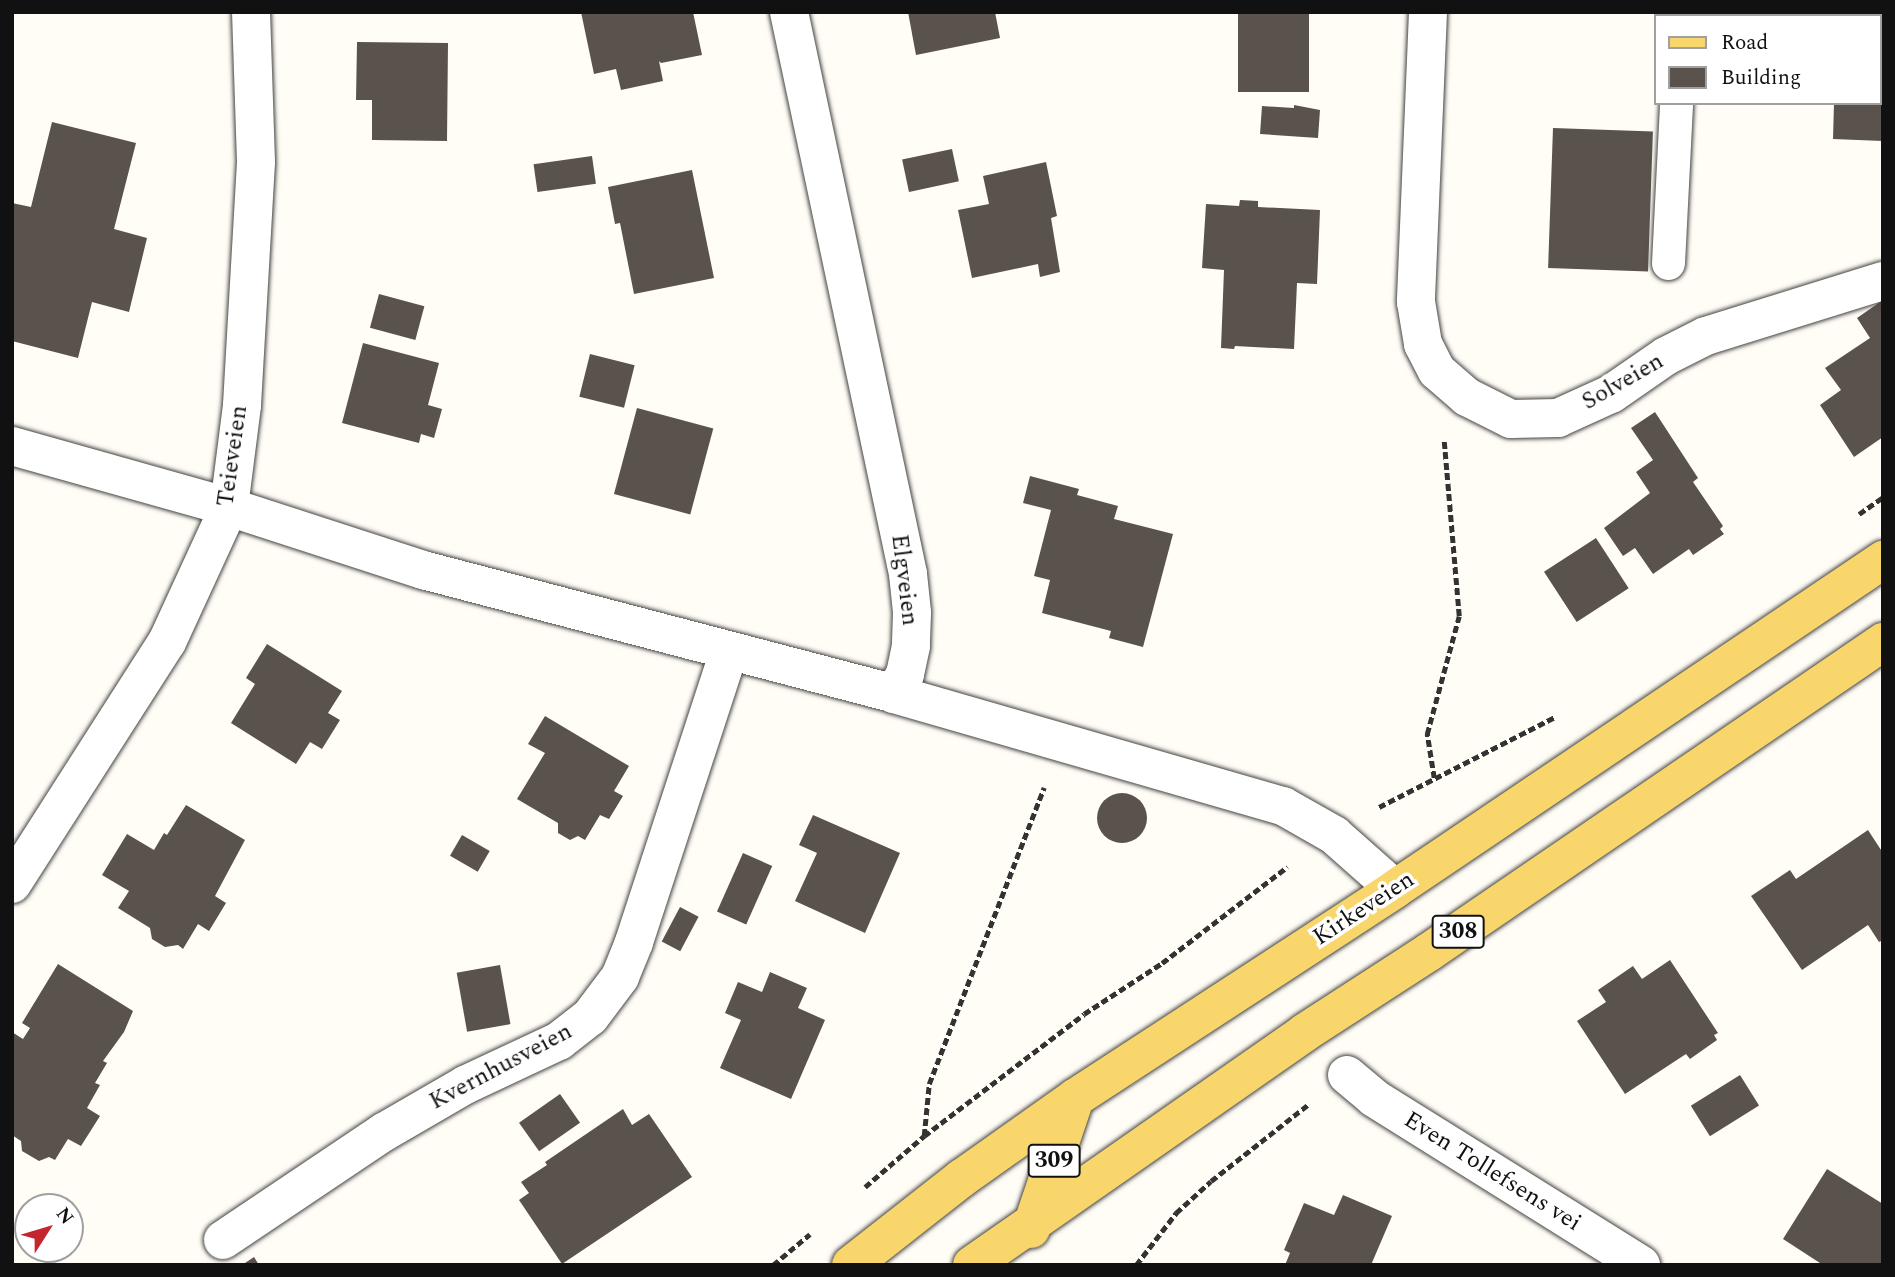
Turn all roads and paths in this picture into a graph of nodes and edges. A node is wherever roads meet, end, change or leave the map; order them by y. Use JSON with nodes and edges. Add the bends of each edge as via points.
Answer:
{"nodes":[{"id":1,"x":251,"y":12,"type":"edge"},
{"id":2,"x":789,"y":12,"type":"edge"},
{"id":3,"x":1428,"y":12,"type":"edge"},
{"id":4,"x":1676,"y":105,"type":"edge"},
{"id":5,"x":1668,"y":264,"type":"dead end"},
{"id":6,"x":1883,"y":281,"type":"edge"},
{"id":7,"x":1437,"y":371,"type":"junction"},
{"id":8,"x":12,"y":446,"type":"edge"},
{"id":9,"x":1883,"y":498,"type":"edge"},
{"id":10,"x":229,"y":507,"type":"junction"},
{"id":11,"x":1849,"y":520,"type":"dead end"},
{"id":12,"x":1883,"y":560,"type":"edge"},
{"id":13,"x":1883,"y":642,"type":"edge"},
{"id":14,"x":729,"y":652,"type":"junction"},
{"id":15,"x":894,"y":694,"type":"junction"},
{"id":16,"x":1564,"y":712,"type":"dead end"},
{"id":17,"x":1056,"y":741,"type":"junction"},
{"id":18,"x":1434,"y":778,"type":"junction"},
{"id":19,"x":1378,"y":808,"type":"dead end"},
{"id":20,"x":1292,"y":863,"type":"dead end"},
{"id":21,"x":12,"y":884,"type":"edge"},
{"id":22,"x":1395,"y":888,"type":"junction"},
{"id":23,"x":1347,"y":1074,"type":"joint"},
{"id":24,"x":1075,"y":1098,"type":"junction"},
{"id":25,"x":923,"y":1136,"type":"junction"},
{"id":26,"x":860,"y":1191,"type":"dead end"},
{"id":27,"x":1034,"y":1223,"type":"junction"},
{"id":28,"x":817,"y":1227,"type":"dead end"},
{"id":29,"x":223,"y":1240,"type":"dead end"},
{"id":30,"x":775,"y":1264,"type":"edge"},
{"id":31,"x":851,"y":1265,"type":"edge"},
{"id":32,"x":972,"y":1265,"type":"edge"},
{"id":33,"x":1012,"y":1265,"type":"edge"},
{"id":34,"x":1136,"y":1265,"type":"edge"},
{"id":35,"x":1641,"y":1265,"type":"edge"}],
"edges":[{"from":1,"to":10,"type":"street","name":"Teieveien","via":[[256,162],[242,405]]},
{"from":2,"to":15,"type":"street","name":"Elgveien","via":[[908,574],[911,646],[905,674]]},
{"from":3,"to":7,"type":"street","name":"Solveien","via":[[1416,302],[1423,344]]},
{"from":4,"to":5,"type":"lane"},
{"from":6,"to":7,"type":"street","name":"Solveien","via":[[1706,336],[1666,356],[1611,394],[1558,418],[1511,419],[1466,397]]},
{"from":7,"to":18,"type":"path","via":[[1459,616],[1427,734]]},
{"from":8,"to":10,"type":"street"},
{"from":9,"to":11,"type":"path"},
{"from":10,"to":14,"type":"street","via":[[423,570]]},
{"from":10,"to":21,"type":"street","name":"Teieveien","via":[[167,642]]},
{"from":12,"to":22,"type":"main road","name":"Kirkeveien"},
{"from":13,"to":27,"type":"main road","number":"308","via":[[1304,1033]]},
{"from":14,"to":15,"type":"street"},
{"from":14,"to":29,"type":"street","name":"Kvernhusveien","via":[[634,942],[620,977],[590,1017],[559,1041],[465,1085],[384,1132]]},
{"from":15,"to":17,"type":"street"},
{"from":16,"to":18,"type":"path"},
{"from":17,"to":22,"type":"street","via":[[1283,806],[1334,835]]},
{"from":17,"to":25,"type":"path","via":[[1040,801],[929,1084]]},
{"from":18,"to":19,"type":"path"},
{"from":20,"to":25,"type":"path"},
{"from":22,"to":24,"type":"main road","name":"Kirkeveien"},
{"from":23,"to":34,"type":"path","via":[[1211,1181],[1176,1213]]},
{"from":23,"to":35,"type":"street","name":"Even Tollefsens vei","via":[[1374,1098]]},
{"from":24,"to":27,"type":"main road","number":"309"},
{"from":24,"to":31,"type":"main road","name":"Kirkeveien"},
{"from":25,"to":26,"type":"path"},
{"from":27,"to":32,"type":"main road","number":"308"},
{"from":27,"to":33,"type":"main road","number":"309"},
{"from":28,"to":30,"type":"path"}]}
